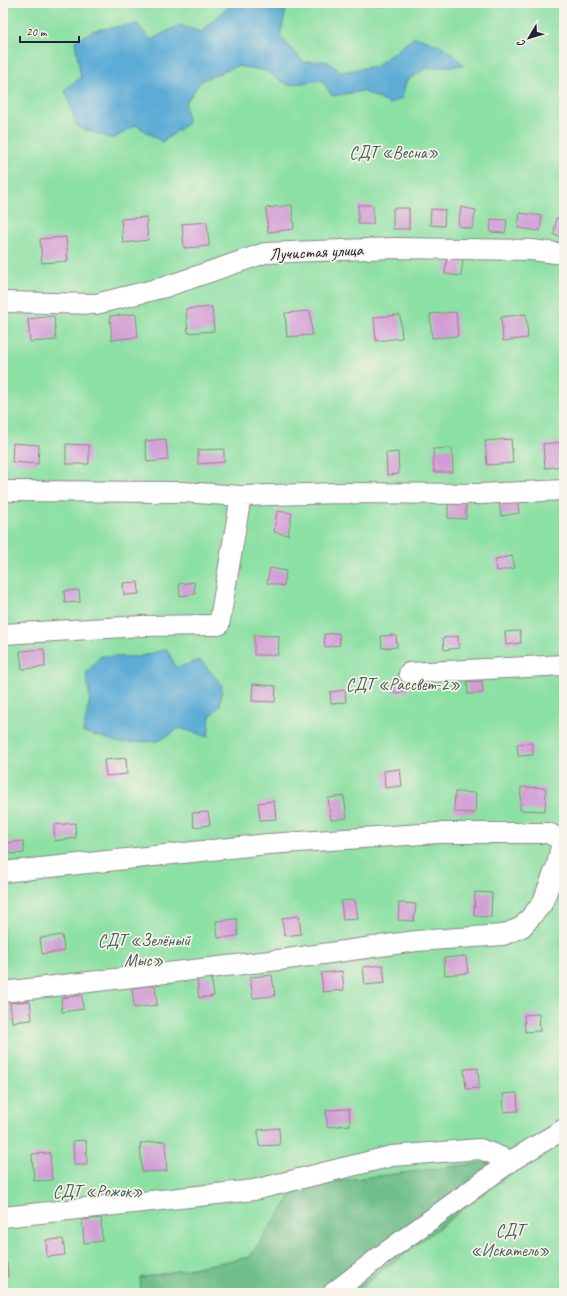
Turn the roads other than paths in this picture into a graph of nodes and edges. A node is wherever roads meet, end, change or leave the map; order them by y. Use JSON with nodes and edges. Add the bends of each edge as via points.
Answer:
{"nodes":[{"id":1,"x":564,"y":254,"type":"edge"},
{"id":2,"x":3,"y":302,"type":"edge"},
{"id":3,"x":564,"y":490,"type":"edge"},
{"id":4,"x":3,"y":491,"type":"edge"},
{"id":5,"x":241,"y":496,"type":"junction"},
{"id":6,"x":3,"y":634,"type":"edge"},
{"id":7,"x":564,"y":665,"type":"edge"},
{"id":8,"x":409,"y":673,"type":"dead end"},
{"id":9,"x":563,"y":841,"type":"edge"},
{"id":10,"x":3,"y":872,"type":"edge"},
{"id":11,"x":3,"y":992,"type":"edge"},
{"id":12,"x":564,"y":1129,"type":"edge"},
{"id":13,"x":511,"y":1161,"type":"junction"},
{"id":14,"x":3,"y":1217,"type":"edge"},
{"id":15,"x":333,"y":1293,"type":"edge"}],
"edges":[{"from":1,"to":2,"type":"lane","name":"Лучистая улица","via":[[532,250],[393,248],[265,254],[165,287],[96,304]]},
{"from":3,"to":5,"type":"lane","via":[[481,494]]},
{"from":4,"to":5,"type":"lane","via":[[183,492]]},
{"from":5,"to":6,"type":"lane","via":[[219,625],[142,626]]},
{"from":7,"to":8,"type":"lane"},
{"from":9,"to":10,"type":"lane","via":[[548,833],[438,833],[268,844]]},
{"from":9,"to":11,"type":"lane","via":[[542,904],[522,928],[503,935],[416,942]]},
{"from":12,"to":13,"type":"lane"},
{"from":13,"to":14,"type":"lane","via":[[480,1150],[392,1156],[254,1190]]},
{"from":13,"to":15,"type":"lane"}]}
